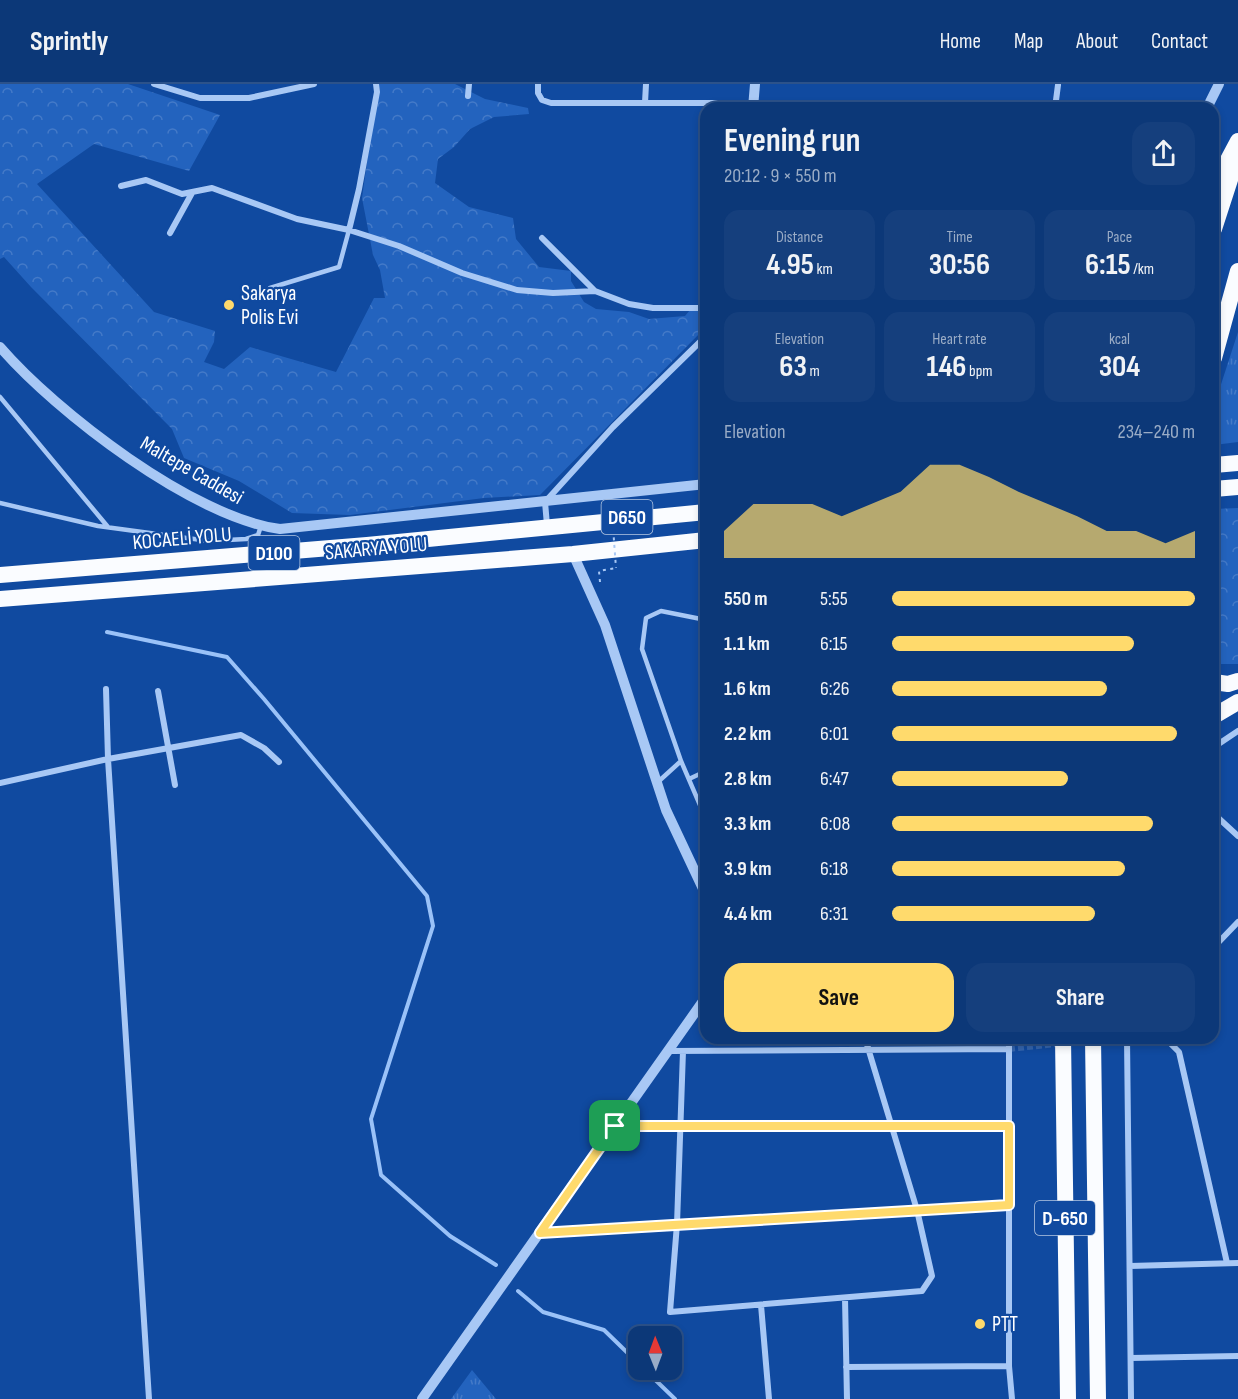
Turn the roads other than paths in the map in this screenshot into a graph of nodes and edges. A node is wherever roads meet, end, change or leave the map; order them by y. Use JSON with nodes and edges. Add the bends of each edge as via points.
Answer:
{"nodes":[{"id":1,"x":154,"y":84,"type":"edge"},
{"id":2,"x":314,"y":84,"type":"edge"},
{"id":3,"x":376,"y":84,"type":"edge"},
{"id":4,"x":469,"y":84,"type":"edge"},
{"id":5,"x":538,"y":84,"type":"edge"},
{"id":6,"x":646,"y":84,"type":"edge"},
{"id":7,"x":755,"y":84,"type":"edge"},
{"id":8,"x":1219,"y":84,"type":"edge"},
{"id":9,"x":1058,"y":85,"type":"edge"},
{"id":10,"x":468,"y":96,"type":"dead end"},
{"id":11,"x":645,"y":102,"type":"junction"},
{"id":12,"x":753,"y":102,"type":"edge"},
{"id":13,"x":1056,"y":102,"type":"edge"},
{"id":14,"x":1210,"y":102,"type":"edge"},
{"id":15,"x":700,"y":104,"type":"edge"},
{"id":16,"x":1238,"y":141,"type":"edge"},
{"id":17,"x":1238,"y":155,"type":"edge"},
{"id":18,"x":1219,"y":177,"type":"edge"},
{"id":19,"x":121,"y":186,"type":"dead end"},
{"id":20,"x":192,"y":193,"type":"junction"},
{"id":21,"x":1219,"y":214,"type":"edge"},
{"id":22,"x":349,"y":230,"type":"junction"},
{"id":23,"x":170,"y":233,"type":"dead end"},
{"id":24,"x":542,"y":238,"type":"dead end"},
{"id":25,"x":1238,"y":271,"type":"edge"},
{"id":26,"x":270,"y":288,"type":"dead end"},
{"id":27,"x":596,"y":291,"type":"junction"},
{"id":28,"x":1238,"y":307,"type":"edge"},
{"id":29,"x":700,"y":308,"type":"edge"},
{"id":30,"x":1219,"y":340,"type":"edge"},
{"id":31,"x":700,"y":342,"type":"edge"},
{"id":32,"x":0,"y":347,"type":"edge"},
{"id":33,"x":1219,"y":360,"type":"edge"},
{"id":34,"x":0,"y":397,"type":"edge"},
{"id":35,"x":1238,"y":463,"type":"edge"},
{"id":36,"x":1219,"y":465,"type":"edge"},
{"id":37,"x":700,"y":485,"type":"edge"},
{"id":38,"x":1238,"y":487,"type":"edge"},
{"id":39,"x":1219,"y":489,"type":"edge"},
{"id":40,"x":1219,"y":496,"type":"edge"},
{"id":41,"x":1238,"y":497,"type":"edge"},
{"id":42,"x":545,"y":502,"type":"junction"},
{"id":43,"x":0,"y":503,"type":"edge"},
{"id":44,"x":700,"y":508,"type":"edge"},
{"id":45,"x":700,"y":513,"type":"edge"},
{"id":46,"x":261,"y":526,"type":"junction"},
{"id":47,"x":108,"y":527,"type":"junction"},
{"id":48,"x":547,"y":527,"type":"junction"},
{"id":49,"x":700,"y":541,"type":"edge"},
{"id":50,"x":648,"y":545,"type":"junction"},
{"id":51,"x":700,"y":550,"type":"edge"},
{"id":52,"x":573,"y":554,"type":"junction"},
{"id":53,"x":0,"y":575,"type":"edge"},
{"id":54,"x":0,"y":599,"type":"edge"},
{"id":55,"x":700,"y":619,"type":"edge"},
{"id":56,"x":1238,"y":681,"type":"edge"},
{"id":57,"x":1219,"y":682,"type":"edge"},
{"id":58,"x":106,"y":689,"type":"dead end"},
{"id":59,"x":158,"y":692,"type":"dead end"},
{"id":60,"x":1238,"y":702,"type":"edge"},
{"id":61,"x":1219,"y":713,"type":"edge"},
{"id":62,"x":1238,"y":731,"type":"edge"},
{"id":63,"x":1219,"y":744,"type":"edge"},
{"id":64,"x":168,"y":748,"type":"junction"},
{"id":65,"x":108,"y":759,"type":"junction"},
{"id":66,"x":681,"y":761,"type":"junction"},
{"id":67,"x":279,"y":762,"type":"dead end"},
{"id":68,"x":700,"y":774,"type":"edge"},
{"id":69,"x":689,"y":779,"type":"junction"},
{"id":70,"x":0,"y":783,"type":"edge"},
{"id":71,"x":657,"y":783,"type":"junction"},
{"id":72,"x":175,"y":785,"type":"dead end"},
{"id":73,"x":700,"y":805,"type":"edge"},
{"id":74,"x":1219,"y":819,"type":"edge"},
{"id":75,"x":1238,"y":836,"type":"edge"},
{"id":76,"x":700,"y":882,"type":"edge"},
{"id":77,"x":1238,"y":922,"type":"edge"},
{"id":78,"x":1219,"y":942,"type":"edge"},
{"id":79,"x":700,"y":1006,"type":"edge"},
{"id":80,"x":866,"y":1044,"type":"edge"},
{"id":81,"x":1010,"y":1044,"type":"edge"},
{"id":82,"x":1063,"y":1044,"type":"edge"},
{"id":83,"x":1093,"y":1044,"type":"edge"},
{"id":84,"x":1127,"y":1044,"type":"edge"},
{"id":85,"x":1171,"y":1044,"type":"edge"},
{"id":86,"x":1010,"y":1049,"type":"junction"},
{"id":87,"x":868,"y":1050,"type":"junction"},
{"id":88,"x":670,"y":1051,"type":"junction"},
{"id":89,"x":683,"y":1051,"type":"junction"},
{"id":90,"x":615,"y":1126,"type":"junction"},
{"id":91,"x":679,"y":1126,"type":"junction"},
{"id":92,"x":891,"y":1126,"type":"junction"},
{"id":93,"x":1009,"y":1126,"type":"junction"},
{"id":94,"x":1009,"y":1205,"type":"junction"},
{"id":95,"x":917,"y":1210,"type":"junction"},
{"id":96,"x":676,"y":1224,"type":"junction"},
{"id":97,"x":540,"y":1233,"type":"junction"},
{"id":98,"x":1227,"y":1263,"type":"junction"},
{"id":99,"x":1238,"y":1263,"type":"edge"},
{"id":100,"x":1130,"y":1266,"type":"junction"},
{"id":101,"x":845,"y":1298,"type":"junction"},
{"id":102,"x":761,"y":1305,"type":"junction"},
{"id":103,"x":1238,"y":1356,"type":"edge"},
{"id":104,"x":1131,"y":1358,"type":"junction"},
{"id":105,"x":1010,"y":1365,"type":"junction"},
{"id":106,"x":846,"y":1367,"type":"junction"},
{"id":107,"x":149,"y":1399,"type":"edge"},
{"id":108,"x":422,"y":1399,"type":"edge"},
{"id":109,"x":768,"y":1399,"type":"edge"},
{"id":110,"x":847,"y":1399,"type":"edge"},
{"id":111,"x":1012,"y":1399,"type":"edge"},
{"id":112,"x":1068,"y":1399,"type":"edge"},
{"id":113,"x":1098,"y":1399,"type":"edge"},
{"id":114,"x":1131,"y":1399,"type":"edge"}],
"edges":[{"from":1,"to":2,"type":"street","via":[[200,98],[249,98]]},
{"from":3,"to":22,"type":"street"},
{"from":4,"to":10,"type":"street"},
{"from":5,"to":11,"type":"street","via":[[542,100],[551,103]]},
{"from":6,"to":11,"type":"street"},
{"from":7,"to":12,"type":"street"},
{"from":8,"to":14,"type":"street"},
{"from":9,"to":13,"type":"street"},
{"from":11,"to":15,"type":"street"},
{"from":16,"to":18,"type":"highway"},
{"from":17,"to":21,"type":"highway"},
{"from":19,"to":20,"type":"street","via":[[146,180],[182,194]]},
{"from":20,"to":22,"type":"street","via":[[212,188],[297,219]]},
{"from":20,"to":23,"type":"street"},
{"from":22,"to":26,"type":"lane","via":[[339,267]]},
{"from":22,"to":27,"type":"street","via":[[517,290]]},
{"from":24,"to":27,"type":"street"},
{"from":25,"to":30,"type":"highway"},
{"from":27,"to":29,"type":"street","via":[[629,304],[653,308]]},
{"from":28,"to":33,"type":"highway"},
{"from":31,"to":42,"type":"street","via":[[613,427]]},
{"from":32,"to":46,"type":"street","name":"Maltepe Caddesi","via":[[59,404],[118,450],[220,512]]},
{"from":34,"to":47,"type":"lane"},
{"from":35,"to":36,"type":"highway"},
{"from":37,"to":42,"type":"street","name":"Maltepe Caddesi"},
{"from":38,"to":39,"type":"highway"},
{"from":40,"to":41,"type":"highway"},
{"from":42,"to":46,"type":"street","name":"Maltepe Caddesi","via":[[280,529]]},
{"from":42,"to":48,"type":"street"},
{"from":43,"to":47,"type":"lane"},
{"from":44,"to":48,"type":"highway","number":"D650"},
{"from":45,"to":48,"type":"highway","number":"D100"},
{"from":46,"to":47,"type":"lane","via":[[258,535],[246,539],[209,541]]},
{"from":48,"to":53,"type":"highway","name":"KOCAELİ YOLU","number":"D100"},
{"from":49,"to":50,"type":"highway","number":"D100"},
{"from":50,"to":51,"type":"highway","number":"D650"},
{"from":50,"to":52,"type":"highway","name":"SAKARYA YOLU","number":"D100"},
{"from":52,"to":54,"type":"highway","name":"SAKARYA YOLU","number":"D100"},
{"from":52,"to":71,"type":"street","via":[[605,625]]},
{"from":55,"to":66,"type":"lane","via":[[661,611],[646,618],[642,649]]},
{"from":56,"to":57,"type":"highway"},
{"from":58,"to":65,"type":"street"},
{"from":59,"to":64,"type":"street"},
{"from":60,"to":61,"type":"highway"},
{"from":62,"to":63,"type":"street"},
{"from":64,"to":65,"type":"street"},
{"from":64,"to":67,"type":"street","via":[[241,735]]},
{"from":64,"to":72,"type":"street"},
{"from":65,"to":70,"type":"street"},
{"from":65,"to":107,"type":"street"},
{"from":66,"to":69,"type":"lane"},
{"from":66,"to":71,"type":"lane"},
{"from":68,"to":69,"type":"lane"},
{"from":69,"to":73,"type":"lane"},
{"from":71,"to":76,"type":"street"},
{"from":74,"to":75,"type":"street"},
{"from":77,"to":78,"type":"street"},
{"from":79,"to":88,"type":"street"},
{"from":80,"to":87,"type":"street"},
{"from":81,"to":86,"type":"street"},
{"from":82,"to":112,"type":"highway","number":"D-650"},
{"from":83,"to":113,"type":"highway","number":"D-650"},
{"from":84,"to":100,"type":"street"},
{"from":85,"to":98,"type":"street","via":[[1179,1052]]},
{"from":86,"to":87,"type":"street"},
{"from":86,"to":93,"type":"street"},
{"from":87,"to":89,"type":"street"},
{"from":87,"to":92,"type":"street"},
{"from":88,"to":89,"type":"street"},
{"from":88,"to":90,"type":"street"},
{"from":89,"to":91,"type":"street"},
{"from":90,"to":91,"type":"street"},
{"from":90,"to":97,"type":"street"},
{"from":91,"to":92,"type":"street"},
{"from":91,"to":96,"type":"street"},
{"from":92,"to":93,"type":"street"},
{"from":92,"to":95,"type":"street"},
{"from":93,"to":94,"type":"street"},
{"from":94,"to":95,"type":"street"},
{"from":94,"to":105,"type":"street"},
{"from":95,"to":96,"type":"street"},
{"from":95,"to":101,"type":"street","via":[[932,1276],[922,1291]]},
{"from":96,"to":97,"type":"street"},
{"from":96,"to":102,"type":"street","via":[[670,1312]]},
{"from":97,"to":108,"type":"street"},
{"from":98,"to":99,"type":"street"},
{"from":98,"to":100,"type":"street"},
{"from":100,"to":104,"type":"street"},
{"from":101,"to":102,"type":"street"},
{"from":101,"to":106,"type":"street"},
{"from":102,"to":109,"type":"street"},
{"from":103,"to":104,"type":"street"},
{"from":104,"to":114,"type":"street"},
{"from":105,"to":106,"type":"street"},
{"from":105,"to":111,"type":"street"},
{"from":106,"to":110,"type":"street"}]}
